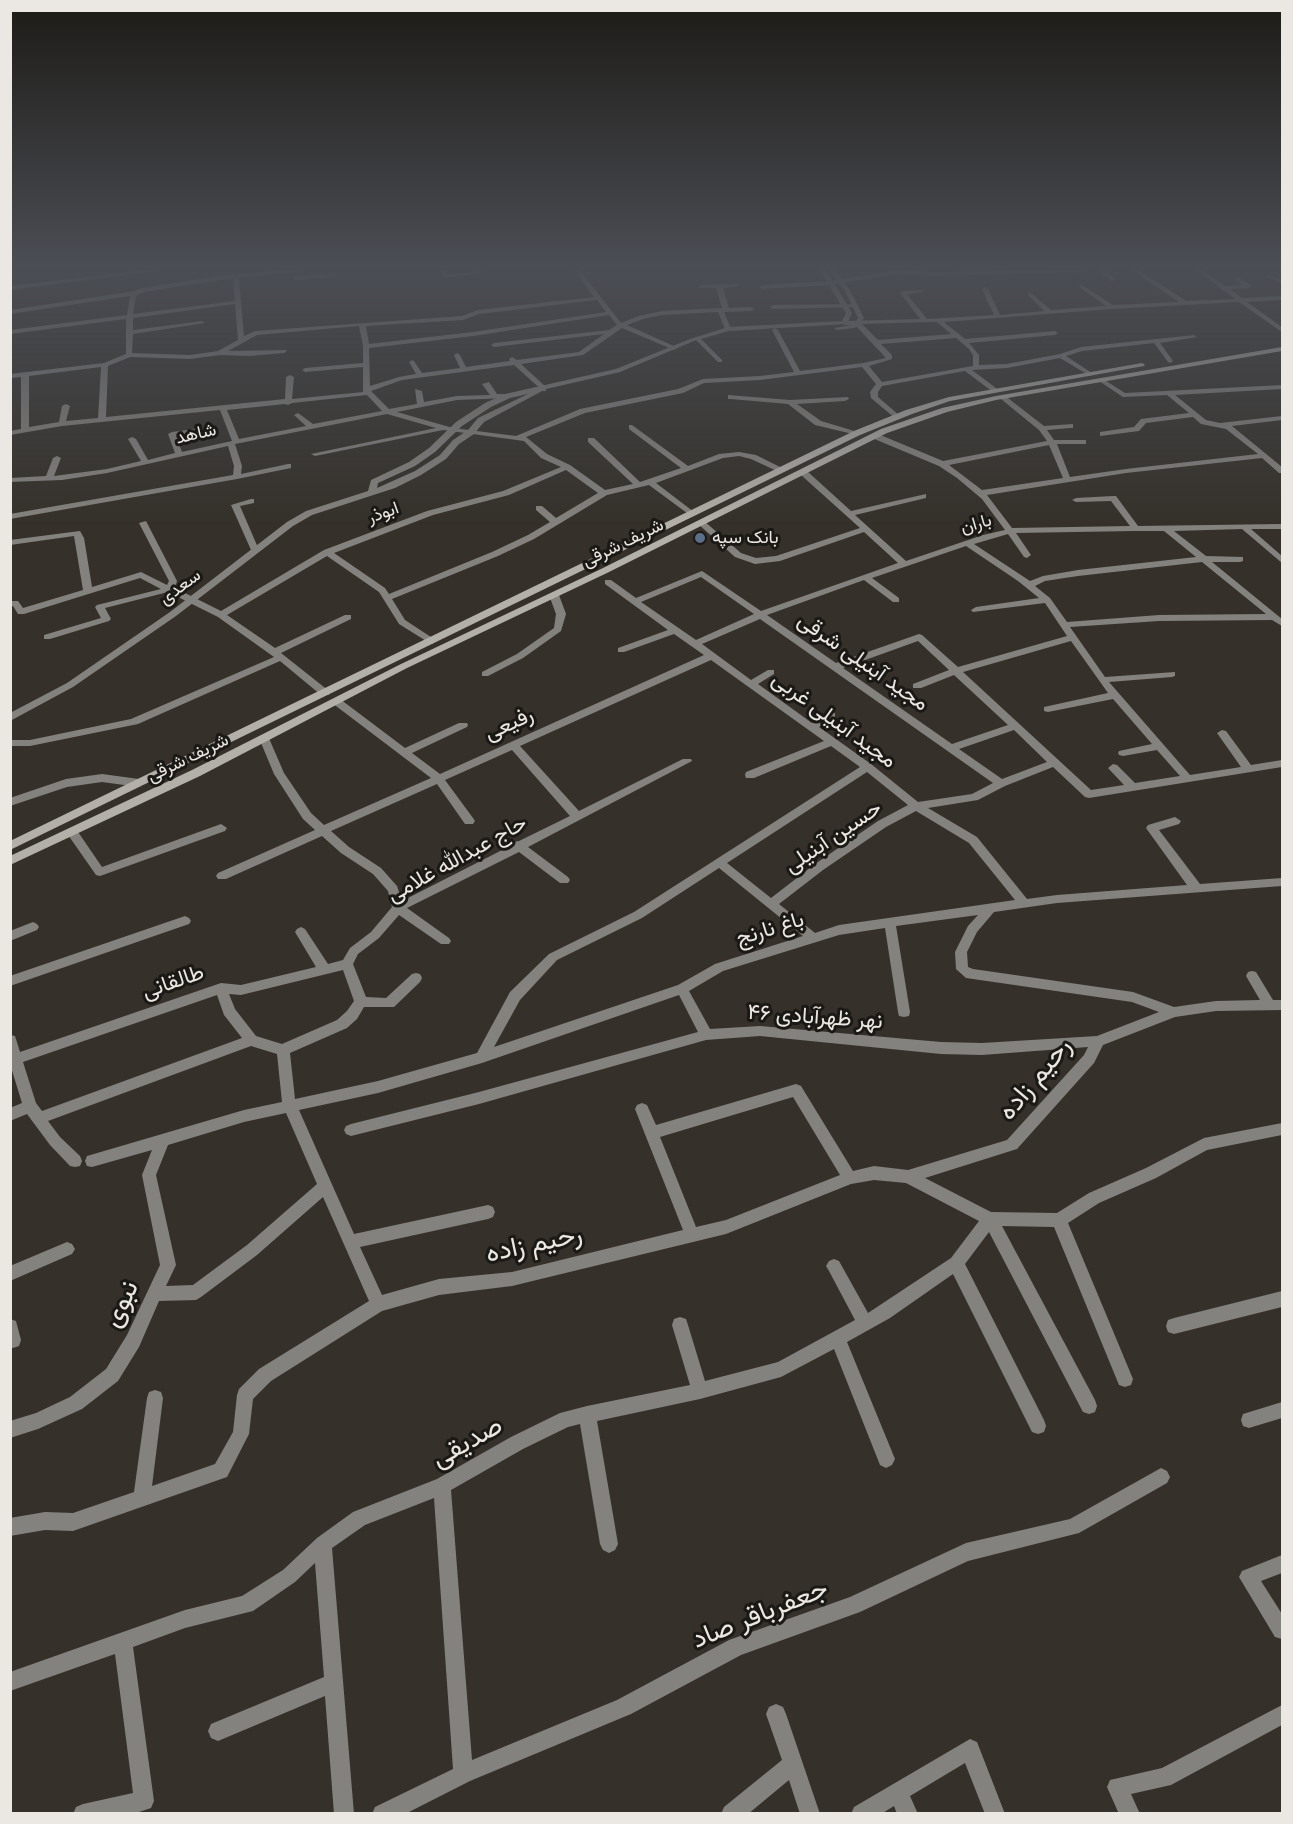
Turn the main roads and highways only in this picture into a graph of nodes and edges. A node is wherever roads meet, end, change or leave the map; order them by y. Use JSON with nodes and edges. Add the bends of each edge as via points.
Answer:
{"nodes":[{"id":1,"x":1203,"y":355,"type":"joint"},
{"id":2,"x":1250,"y":355,"type":"edge"},
{"id":3,"x":1214,"y":361,"type":"junction"},
{"id":4,"x":654,"y":532,"type":"junction"},
{"id":5,"x":668,"y":540,"type":"junction"},
{"id":6,"x":10,"y":846,"type":"edge"},
{"id":7,"x":10,"y":861,"type":"edge"}],
"edges":[{"from":1,"to":3,"type":"main road"},
{"from":1,"to":4,"type":"main road","name":"شریف شرقی","via":[[949,399],[857,433]]},
{"from":2,"to":3,"type":"main road","name":"شریف شرقی"},
{"from":3,"to":5,"type":"main road","name":"شریف شرقی","via":[[945,410],[875,436]]},
{"from":4,"to":5,"type":"main road"},
{"from":4,"to":6,"type":"main road","name":"شریف شرقی"},
{"from":5,"to":7,"type":"main road","name":"شریف شرقی"}]}
